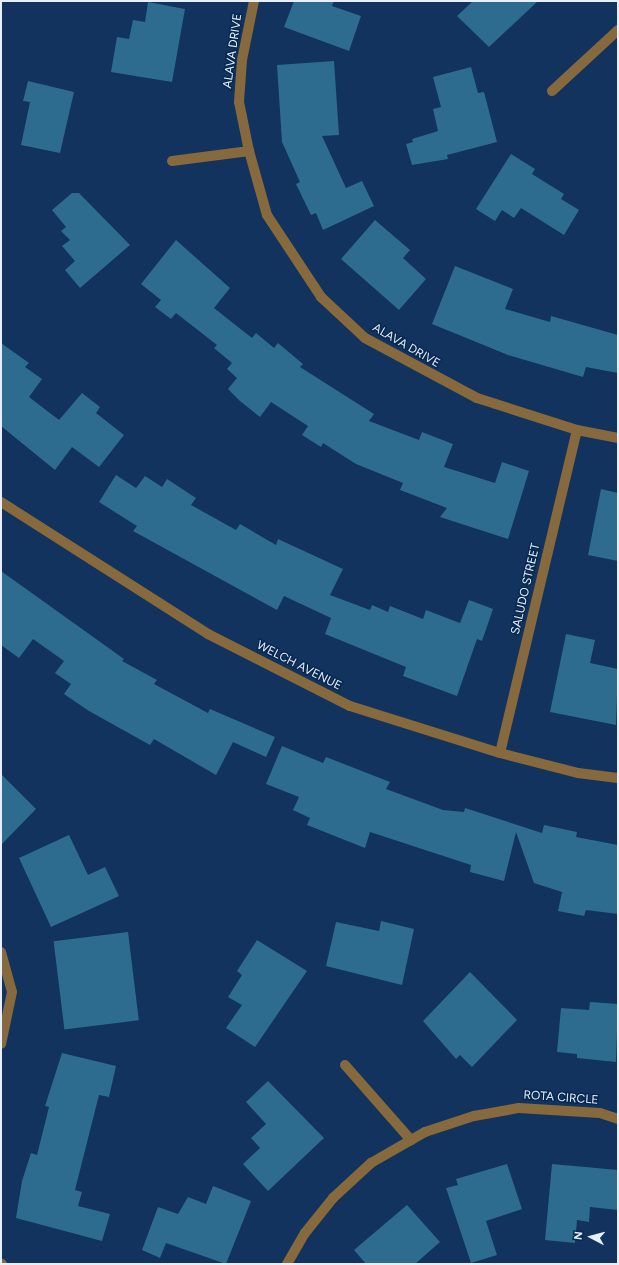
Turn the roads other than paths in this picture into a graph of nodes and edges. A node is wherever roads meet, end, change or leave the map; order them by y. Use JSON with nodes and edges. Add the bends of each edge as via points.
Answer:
{"nodes":[{"id":1,"x":254,"y":1,"type":"edge"},
{"id":2,"x":618,"y":30,"type":"edge"},
{"id":3,"x":552,"y":91,"type":"dead end"},
{"id":4,"x":249,"y":151,"type":"junction"},
{"id":5,"x":172,"y":161,"type":"dead end"},
{"id":6,"x":577,"y":430,"type":"junction"},
{"id":7,"x":618,"y":438,"type":"edge"},
{"id":8,"x":1,"y":502,"type":"edge"},
{"id":9,"x":500,"y":753,"type":"junction"},
{"id":10,"x":618,"y":778,"type":"edge"},
{"id":11,"x":1,"y":952,"type":"edge"},
{"id":12,"x":1,"y":1044,"type":"edge"},
{"id":13,"x":345,"y":1066,"type":"dead end"},
{"id":14,"x":618,"y":1119,"type":"edge"},
{"id":15,"x":411,"y":1140,"type":"junction"},
{"id":16,"x":287,"y":1264,"type":"edge"}],
"edges":[{"from":1,"to":4,"type":"street","name":"ALAVA DRIVE","via":[[242,60],[239,102]]},
{"from":2,"to":3,"type":"street"},
{"from":4,"to":5,"type":"street"},
{"from":4,"to":6,"type":"street","name":"ALAVA DRIVE","via":[[267,216],[293,260],[321,297],[365,338],[477,398]]},
{"from":6,"to":7,"type":"street","name":"ALAVA DRIVE"},
{"from":6,"to":9,"type":"street","name":"SALUDO STREET"},
{"from":8,"to":9,"type":"street","name":"WELCH AVENUE","via":[[208,634],[336,699]]},
{"from":9,"to":10,"type":"street","name":"WELCH AVENUE","via":[[578,773]]},
{"from":11,"to":12,"type":"street","via":[[12,992]]},
{"from":13,"to":15,"type":"street"},
{"from":14,"to":15,"type":"street","name":"ROTA CIRCLE","via":[[600,1113],[519,1108],[474,1116]]},
{"from":15,"to":16,"type":"street","name":"ROTA CIRCLE","via":[[371,1163],[333,1198],[305,1233]]}]}
